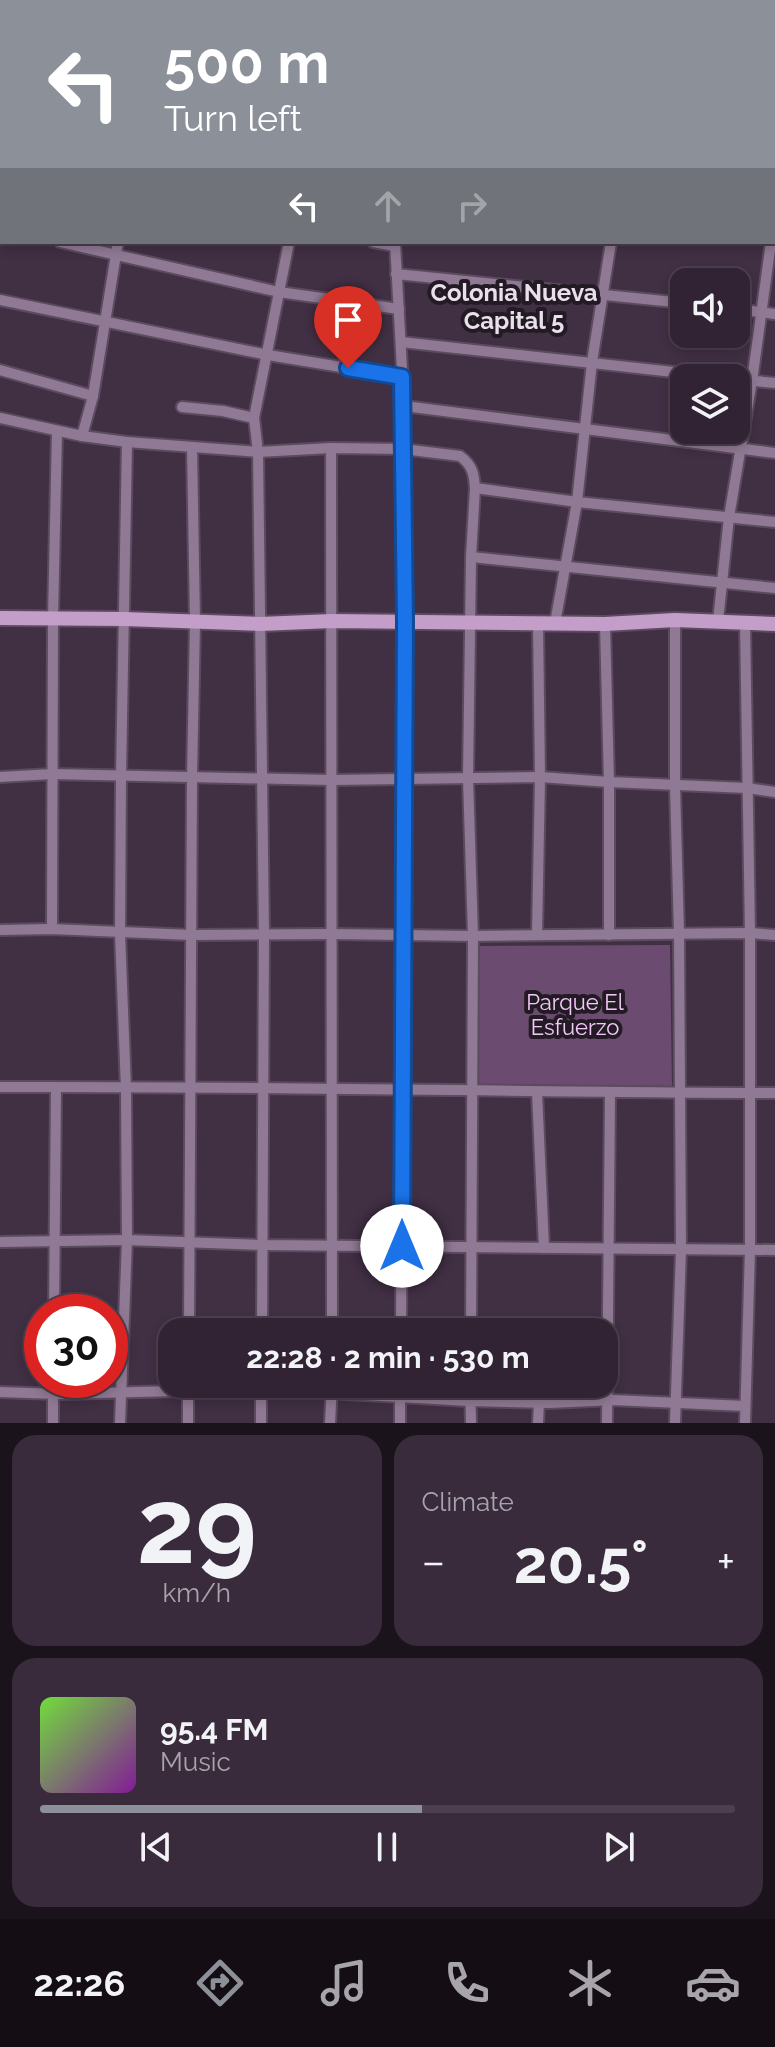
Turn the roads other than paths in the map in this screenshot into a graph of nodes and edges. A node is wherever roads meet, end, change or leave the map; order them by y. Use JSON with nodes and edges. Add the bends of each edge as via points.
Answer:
{"nodes":[{"id":1,"x":69,"y":244,"type":"edge"},
{"id":2,"x":118,"y":244,"type":"edge"},
{"id":3,"x":289,"y":244,"type":"edge"},
{"id":4,"x":395,"y":244,"type":"edge"},
{"id":5,"x":611,"y":244,"type":"edge"},
{"id":6,"x":771,"y":244,"type":"edge"},
{"id":7,"x":116,"y":254,"type":"junction"},
{"id":8,"x":396,"y":274,"type":"junction"},
{"id":9,"x":279,"y":292,"type":"junction"},
{"id":10,"x":603,"y":294,"type":"junction"},
{"id":11,"x":0,"y":300,"type":"edge"},
{"id":12,"x":670,"y":301,"type":"edge"},
{"id":13,"x":399,"y":309,"type":"junction"},
{"id":14,"x":750,"y":311,"type":"edge"},
{"id":15,"x":761,"y":312,"type":"junction"},
{"id":16,"x":775,"y":314,"type":"edge"},
{"id":17,"x":106,"y":321,"type":"junction"},
{"id":18,"x":401,"y":342,"type":"junction"},
{"id":19,"x":268,"y":355,"type":"junction"},
{"id":20,"x":592,"y":362,"type":"junction"},
{"id":21,"x":0,"y":370,"type":"edge"},
{"id":22,"x":670,"y":371,"type":"edge"},
{"id":23,"x":402,"y":377,"type":"junction"},
{"id":24,"x":752,"y":381,"type":"junction"},
{"id":25,"x":775,"y":383,"type":"edge"},
{"id":26,"x":93,"y":396,"type":"junction"},
{"id":27,"x":404,"y":406,"type":"junction"},
{"id":28,"x":182,"y":407,"type":"dead end"},
{"id":29,"x":0,"y":418,"type":"edge"},
{"id":30,"x":254,"y":418,"type":"junction"},
{"id":31,"x":585,"y":430,"type":"junction"},
{"id":32,"x":57,"y":431,"type":"junction"},
{"id":33,"x":82,"y":436,"type":"junction"},
{"id":34,"x":127,"y":442,"type":"junction"},
{"id":35,"x":192,"y":447,"type":"junction"},
{"id":36,"x":331,"y":448,"type":"junction"},
{"id":37,"x":403,"y":449,"type":"junction"},
{"id":38,"x":740,"y":450,"type":"junction"},
{"id":39,"x":258,"y":452,"type":"junction"},
{"id":40,"x":775,"y":453,"type":"edge"},
{"id":41,"x":475,"y":488,"type":"junction"},
{"id":42,"x":577,"y":502,"type":"junction"},
{"id":43,"x":729,"y":517,"type":"junction"},
{"id":44,"x":775,"y":522,"type":"edge"},
{"id":45,"x":471,"y":557,"type":"junction"},
{"id":46,"x":566,"y":566,"type":"junction"},
{"id":47,"x":723,"y":583,"type":"junction"},
{"id":48,"x":775,"y":588,"type":"edge"},
{"id":49,"x":0,"y":618,"type":"edge"},
{"id":50,"x":53,"y":618,"type":"junction"},
{"id":51,"x":124,"y":619,"type":"junction"},
{"id":52,"x":675,"y":620,"type":"junction"},
{"id":53,"x":332,"y":621,"type":"junction"},
{"id":54,"x":718,"y":621,"type":"junction"},
{"id":55,"x":195,"y":622,"type":"junction"},
{"id":56,"x":405,"y":622,"type":"junction"},
{"id":57,"x":470,"y":622,"type":"junction"},
{"id":58,"x":538,"y":623,"type":"junction"},
{"id":59,"x":555,"y":623,"type":"junction"},
{"id":60,"x":745,"y":623,"type":"junction"},
{"id":61,"x":260,"y":624,"type":"junction"},
{"id":62,"x":605,"y":624,"type":"junction"},
{"id":63,"x":775,"y":624,"type":"edge"},
{"id":64,"x":52,"y":774,"type":"junction"},
{"id":65,"x":121,"y":776,"type":"junction"},
{"id":66,"x":0,"y":777,"type":"edge"},
{"id":67,"x":192,"y":777,"type":"junction"},
{"id":68,"x":540,"y":777,"type":"junction"},
{"id":69,"x":261,"y":778,"type":"junction"},
{"id":70,"x":468,"y":778,"type":"junction"},
{"id":71,"x":404,"y":779,"type":"junction"},
{"id":72,"x":331,"y":780,"type":"junction"},
{"id":73,"x":609,"y":782,"type":"junction"},
{"id":74,"x":675,"y":786,"type":"junction"},
{"id":75,"x":747,"y":788,"type":"junction"},
{"id":76,"x":775,"y":792,"type":"edge"},
{"id":77,"x":52,"y":929,"type":"junction"},
{"id":78,"x":0,"y":930,"type":"edge"},
{"id":79,"x":120,"y":933,"type":"junction"},
{"id":80,"x":750,"y":933,"type":"junction"},
{"id":81,"x":264,"y":934,"type":"junction"},
{"id":82,"x":332,"y":934,"type":"junction"},
{"id":83,"x":679,"y":934,"type":"junction"},
{"id":84,"x":191,"y":935,"type":"junction"},
{"id":85,"x":404,"y":935,"type":"junction"},
{"id":86,"x":537,"y":935,"type":"junction"},
{"id":87,"x":609,"y":935,"type":"junction"},
{"id":88,"x":775,"y":935,"type":"edge"},
{"id":89,"x":473,"y":936,"type":"junction"},
{"id":90,"x":0,"y":1087,"type":"edge"},
{"id":91,"x":56,"y":1087,"type":"junction"},
{"id":92,"x":191,"y":1088,"type":"junction"},
{"id":93,"x":264,"y":1088,"type":"junction"},
{"id":94,"x":333,"y":1088,"type":"junction"},
{"id":95,"x":126,"y":1089,"type":"junction"},
{"id":96,"x":403,"y":1090,"type":"junction"},
{"id":97,"x":472,"y":1092,"type":"junction"},
{"id":98,"x":537,"y":1092,"type":"junction"},
{"id":99,"x":610,"y":1093,"type":"junction"},
{"id":100,"x":680,"y":1093,"type":"junction"},
{"id":101,"x":749,"y":1093,"type":"junction"},
{"id":102,"x":775,"y":1093,"type":"edge"},
{"id":103,"x":127,"y":1240,"type":"junction"},
{"id":104,"x":54,"y":1241,"type":"junction"},
{"id":105,"x":0,"y":1242,"type":"edge"},
{"id":106,"x":190,"y":1242,"type":"junction"},
{"id":107,"x":263,"y":1245,"type":"junction"},
{"id":108,"x":333,"y":1246,"type":"junction"},
{"id":109,"x":402,"y":1246,"type":"junction"},
{"id":110,"x":472,"y":1247,"type":"junction"},
{"id":111,"x":544,"y":1248,"type":"junction"},
{"id":112,"x":609,"y":1248,"type":"junction"},
{"id":113,"x":750,"y":1249,"type":"junction"},
{"id":114,"x":681,"y":1250,"type":"junction"},
{"id":115,"x":775,"y":1250,"type":"edge"},
{"id":116,"x":54,"y":1294,"type":"edge"},
{"id":117,"x":125,"y":1294,"type":"edge"},
{"id":118,"x":189,"y":1318,"type":"edge"},
{"id":119,"x":262,"y":1318,"type":"edge"},
{"id":120,"x":332,"y":1318,"type":"edge"},
{"id":121,"x":401,"y":1318,"type":"edge"},
{"id":122,"x":471,"y":1318,"type":"edge"},
{"id":123,"x":158,"y":1389,"type":"edge"},
{"id":124,"x":128,"y":1391,"type":"edge"},
{"id":125,"x":0,"y":1392,"type":"edge"},
{"id":126,"x":24,"y":1393,"type":"edge"},
{"id":127,"x":53,"y":1398,"type":"edge"},
{"id":128,"x":121,"y":1398,"type":"edge"},
{"id":129,"x":188,"y":1398,"type":"edge"},
{"id":130,"x":261,"y":1398,"type":"edge"},
{"id":131,"x":331,"y":1398,"type":"edge"},
{"id":132,"x":400,"y":1398,"type":"edge"},
{"id":133,"x":417,"y":1398,"type":"edge"},
{"id":134,"x":469,"y":1398,"type":"edge"},
{"id":135,"x":608,"y":1400,"type":"junction"},
{"id":136,"x":469,"y":1401,"type":"junction"},
{"id":137,"x":675,"y":1401,"type":"junction"},
{"id":138,"x":539,"y":1402,"type":"junction"},
{"id":139,"x":745,"y":1406,"type":"junction"},
{"id":140,"x":53,"y":1423,"type":"edge"},
{"id":141,"x":120,"y":1423,"type":"edge"},
{"id":142,"x":188,"y":1423,"type":"edge"},
{"id":143,"x":261,"y":1423,"type":"edge"},
{"id":144,"x":330,"y":1423,"type":"edge"},
{"id":145,"x":400,"y":1423,"type":"edge"},
{"id":146,"x":471,"y":1423,"type":"edge"},
{"id":147,"x":538,"y":1423,"type":"edge"},
{"id":148,"x":607,"y":1423,"type":"edge"},
{"id":149,"x":675,"y":1423,"type":"edge"},
{"id":150,"x":745,"y":1423,"type":"edge"}],
"edges":[{"from":1,"to":7,"type":"street"},
{"from":2,"to":7,"type":"street"},
{"from":3,"to":9,"type":"street"},
{"from":4,"to":8,"type":"street"},
{"from":5,"to":10,"type":"street"},
{"from":6,"to":15,"type":"street"},
{"from":7,"to":9,"type":"street"},
{"from":7,"to":17,"type":"street"},
{"from":8,"to":10,"type":"street"},
{"from":8,"to":13,"type":"street"},
{"from":9,"to":13,"type":"street"},
{"from":9,"to":19,"type":"street"},
{"from":10,"to":12,"type":"street"},
{"from":10,"to":20,"type":"street"},
{"from":11,"to":17,"type":"street"},
{"from":13,"to":18,"type":"street"},
{"from":14,"to":15,"type":"street"},
{"from":15,"to":16,"type":"street"},
{"from":15,"to":24,"type":"street"},
{"from":17,"to":19,"type":"street"},
{"from":17,"to":26,"type":"street"},
{"from":18,"to":20,"type":"street"},
{"from":18,"to":23,"type":"street"},
{"from":19,"to":23,"type":"street"},
{"from":19,"to":30,"type":"street"},
{"from":20,"to":22,"type":"street"},
{"from":20,"to":31,"type":"street"},
{"from":21,"to":26,"type":"street"},
{"from":23,"to":27,"type":"street"},
{"from":24,"to":25,"type":"street"},
{"from":24,"to":38,"type":"street"},
{"from":26,"to":33,"type":"street"},
{"from":27,"to":31,"type":"street"},
{"from":27,"to":37,"type":"street"},
{"from":28,"to":30,"type":"street"},
{"from":29,"to":32,"type":"street"},
{"from":30,"to":39,"type":"street"},
{"from":31,"to":38,"type":"street"},
{"from":31,"to":42,"type":"street"},
{"from":32,"to":33,"type":"street"},
{"from":32,"to":50,"type":"street"},
{"from":33,"to":34,"type":"street"},
{"from":34,"to":35,"type":"street"},
{"from":34,"to":51,"type":"street"},
{"from":35,"to":39,"type":"street"},
{"from":35,"to":55,"type":"street"},
{"from":36,"to":37,"type":"street"},
{"from":36,"to":39,"type":"street"},
{"from":36,"to":53,"type":"street"},
{"from":37,"to":41,"type":"street","via":[[460,456],[474,471]]},
{"from":37,"to":56,"type":"street"},
{"from":38,"to":40,"type":"street"},
{"from":38,"to":43,"type":"street"},
{"from":39,"to":61,"type":"street"},
{"from":41,"to":42,"type":"street"},
{"from":41,"to":45,"type":"street"},
{"from":42,"to":43,"type":"street"},
{"from":42,"to":46,"type":"street"},
{"from":43,"to":44,"type":"street"},
{"from":43,"to":47,"type":"street"},
{"from":45,"to":46,"type":"street"},
{"from":45,"to":57,"type":"street"},
{"from":46,"to":47,"type":"street"},
{"from":46,"to":59,"type":"street"},
{"from":47,"to":48,"type":"street"},
{"from":47,"to":54,"type":"street"},
{"from":49,"to":50,"type":"street"},
{"from":50,"to":51,"type":"street"},
{"from":50,"to":64,"type":"street"},
{"from":51,"to":55,"type":"street"},
{"from":51,"to":65,"type":"street"},
{"from":52,"to":54,"type":"street"},
{"from":52,"to":62,"type":"street"},
{"from":52,"to":74,"type":"street"},
{"from":53,"to":56,"type":"street"},
{"from":53,"to":61,"type":"street"},
{"from":53,"to":72,"type":"street"},
{"from":54,"to":60,"type":"street"},
{"from":55,"to":61,"type":"street"},
{"from":55,"to":67,"type":"street"},
{"from":56,"to":57,"type":"street"},
{"from":56,"to":71,"type":"street"},
{"from":57,"to":58,"type":"street"},
{"from":57,"to":70,"type":"street"},
{"from":58,"to":59,"type":"street"},
{"from":58,"to":68,"type":"street"},
{"from":59,"to":62,"type":"street"},
{"from":60,"to":63,"type":"street"},
{"from":60,"to":75,"type":"street"},
{"from":61,"to":69,"type":"street"},
{"from":62,"to":73,"type":"street"},
{"from":64,"to":65,"type":"street"},
{"from":64,"to":66,"type":"street"},
{"from":64,"to":77,"type":"street"},
{"from":65,"to":67,"type":"street"},
{"from":65,"to":79,"type":"street"},
{"from":67,"to":69,"type":"street"},
{"from":67,"to":84,"type":"street"},
{"from":68,"to":70,"type":"street"},
{"from":68,"to":73,"type":"street"},
{"from":68,"to":86,"type":"street"},
{"from":69,"to":72,"type":"street"},
{"from":69,"to":81,"type":"street"},
{"from":70,"to":71,"type":"street"},
{"from":70,"to":89,"type":"street"},
{"from":71,"to":72,"type":"street"},
{"from":71,"to":85,"type":"street"},
{"from":72,"to":82,"type":"street"},
{"from":73,"to":74,"type":"street"},
{"from":73,"to":87,"type":"street"},
{"from":74,"to":75,"type":"street"},
{"from":74,"to":83,"type":"street"},
{"from":75,"to":76,"type":"street"},
{"from":75,"to":80,"type":"street"},
{"from":77,"to":78,"type":"street"},
{"from":77,"to":79,"type":"street"},
{"from":79,"to":84,"type":"street"},
{"from":79,"to":95,"type":"street"},
{"from":80,"to":83,"type":"street"},
{"from":80,"to":88,"type":"street"},
{"from":80,"to":101,"type":"street"},
{"from":81,"to":82,"type":"street"},
{"from":81,"to":84,"type":"street"},
{"from":81,"to":93,"type":"street"},
{"from":82,"to":85,"type":"street"},
{"from":82,"to":94,"type":"street"},
{"from":83,"to":87,"type":"street"},
{"from":83,"to":100,"type":"street"},
{"from":84,"to":92,"type":"street"},
{"from":85,"to":89,"type":"street"},
{"from":85,"to":96,"type":"street"},
{"from":86,"to":87,"type":"street"},
{"from":86,"to":89,"type":"street"},
{"from":89,"to":97,"type":"street"},
{"from":90,"to":91,"type":"street"},
{"from":91,"to":95,"type":"street"},
{"from":91,"to":104,"type":"street"},
{"from":92,"to":93,"type":"street"},
{"from":92,"to":95,"type":"street"},
{"from":92,"to":106,"type":"street"},
{"from":93,"to":94,"type":"street"},
{"from":93,"to":107,"type":"street"},
{"from":94,"to":96,"type":"street"},
{"from":94,"to":108,"type":"street"},
{"from":95,"to":103,"type":"street"},
{"from":96,"to":97,"type":"street"},
{"from":96,"to":109,"type":"street"},
{"from":97,"to":98,"type":"street"},
{"from":97,"to":110,"type":"street"},
{"from":98,"to":99,"type":"street"},
{"from":98,"to":111,"type":"street"},
{"from":99,"to":100,"type":"street"},
{"from":99,"to":112,"type":"street"},
{"from":100,"to":101,"type":"street"},
{"from":100,"to":114,"type":"street"},
{"from":101,"to":102,"type":"street"},
{"from":101,"to":113,"type":"street"},
{"from":103,"to":104,"type":"street"},
{"from":103,"to":106,"type":"street"},
{"from":103,"to":117,"type":"street"},
{"from":104,"to":105,"type":"street"},
{"from":104,"to":116,"type":"street"},
{"from":106,"to":107,"type":"street"},
{"from":106,"to":118,"type":"street"},
{"from":107,"to":108,"type":"street"},
{"from":107,"to":119,"type":"street"},
{"from":108,"to":109,"type":"street"},
{"from":108,"to":120,"type":"street"},
{"from":109,"to":110,"type":"street"},
{"from":109,"to":121,"type":"street"},
{"from":110,"to":111,"type":"street"},
{"from":110,"to":122,"type":"street"},
{"from":111,"to":112,"type":"street"},
{"from":112,"to":114,"type":"street"},
{"from":112,"to":135,"type":"street"},
{"from":113,"to":114,"type":"street"},
{"from":113,"to":115,"type":"street"},
{"from":113,"to":139,"type":"street"},
{"from":114,"to":137,"type":"street"},
{"from":123,"to":124,"type":"street"},
{"from":125,"to":126,"type":"street"},
{"from":127,"to":140,"type":"street"},
{"from":128,"to":141,"type":"street"},
{"from":129,"to":142,"type":"street"},
{"from":130,"to":143,"type":"street"},
{"from":131,"to":144,"type":"street"},
{"from":132,"to":145,"type":"street"},
{"from":133,"to":136,"type":"street"},
{"from":134,"to":136,"type":"street"},
{"from":135,"to":137,"type":"street"},
{"from":135,"to":138,"type":"street"},
{"from":135,"to":148,"type":"street"},
{"from":136,"to":138,"type":"street"},
{"from":136,"to":146,"type":"street"},
{"from":137,"to":139,"type":"street"},
{"from":137,"to":149,"type":"street"},
{"from":138,"to":147,"type":"street"},
{"from":139,"to":150,"type":"street"}]}
